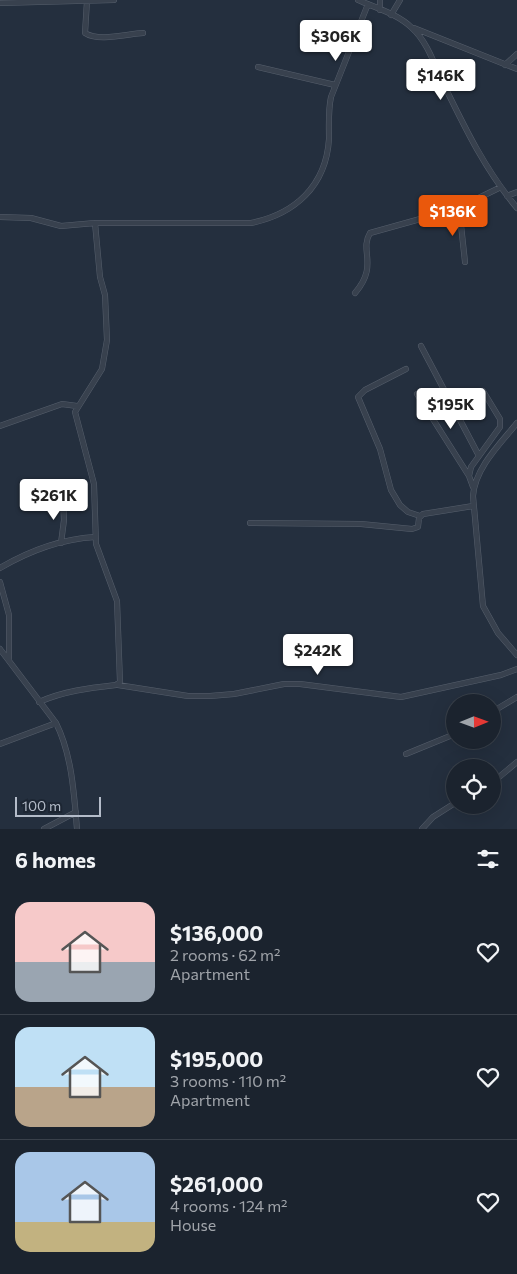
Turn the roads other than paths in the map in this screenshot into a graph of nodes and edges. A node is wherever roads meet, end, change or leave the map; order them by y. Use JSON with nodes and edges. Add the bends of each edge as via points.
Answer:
{"nodes":[{"id":1,"x":114,"y":0,"type":"edge"},
{"id":2,"x":358,"y":0,"type":"edge"},
{"id":3,"x":380,"y":0,"type":"edge"},
{"id":4,"x":400,"y":0,"type":"edge"},
{"id":5,"x":26,"y":2,"type":"edge"},
{"id":6,"x":88,"y":2,"type":"junction"},
{"id":7,"x":0,"y":3,"type":"edge"},
{"id":8,"x":368,"y":4,"type":"junction"},
{"id":9,"x":380,"y":10,"type":"junction"},
{"id":10,"x":391,"y":15,"type":"junction"},
{"id":11,"x":413,"y":28,"type":"junction"},
{"id":12,"x":143,"y":33,"type":"dead end"},
{"id":13,"x":517,"y":54,"type":"edge"},
{"id":14,"x":505,"y":64,"type":"junction"},
{"id":15,"x":258,"y":67,"type":"dead end"},
{"id":16,"x":517,"y":69,"type":"edge"},
{"id":17,"x":335,"y":85,"type":"junction"},
{"id":18,"x":499,"y":188,"type":"junction"},
{"id":19,"x":517,"y":192,"type":"edge"},
{"id":20,"x":507,"y":196,"type":"junction"},
{"id":21,"x":517,"y":208,"type":"edge"},
{"id":22,"x":456,"y":209,"type":"junction"},
{"id":23,"x":0,"y":216,"type":"edge"},
{"id":24,"x":95,"y":223,"type":"junction"},
{"id":25,"x":465,"y":262,"type":"dead end"},
{"id":26,"x":355,"y":293,"type":"dead end"},
{"id":27,"x":421,"y":346,"type":"dead end"},
{"id":28,"x":406,"y":369,"type":"dead end"},
{"id":29,"x":482,"y":391,"type":"dead end"},
{"id":30,"x":417,"y":394,"type":"dead end"},
{"id":31,"x":77,"y":406,"type":"junction"},
{"id":32,"x":517,"y":424,"type":"edge"},
{"id":33,"x":0,"y":426,"type":"edge"},
{"id":34,"x":479,"y":456,"type":"junction"},
{"id":35,"x":470,"y":476,"type":"junction"},
{"id":36,"x":473,"y":488,"type":"junction"},
{"id":37,"x":63,"y":499,"type":"dead end"},
{"id":38,"x":473,"y":506,"type":"junction"},
{"id":39,"x":420,"y":516,"type":"junction"},
{"id":40,"x":250,"y":523,"type":"dead end"},
{"id":41,"x":95,"y":537,"type":"junction"},
{"id":42,"x":60,"y":543,"type":"junction"},
{"id":43,"x":0,"y":568,"type":"edge"},
{"id":44,"x":0,"y":582,"type":"edge"},
{"id":45,"x":0,"y":649,"type":"edge"},
{"id":46,"x":517,"y":655,"type":"edge"},
{"id":47,"x":9,"y":658,"type":"junction"},
{"id":48,"x":517,"y":669,"type":"edge"},
{"id":49,"x":118,"y":685,"type":"junction"},
{"id":50,"x":517,"y":697,"type":"edge"},
{"id":51,"x":39,"y":702,"type":"junction"},
{"id":52,"x":501,"y":707,"type":"edge"},
{"id":53,"x":56,"y":723,"type":"junction"},
{"id":54,"x":446,"y":738,"type":"edge"},
{"id":55,"x":0,"y":744,"type":"edge"},
{"id":56,"x":406,"y":754,"type":"dead end"},
{"id":57,"x":517,"y":762,"type":"edge"},
{"id":58,"x":501,"y":775,"type":"edge"},
{"id":59,"x":446,"y":809,"type":"edge"},
{"id":60,"x":76,"y":812,"type":"junction"},
{"id":61,"x":44,"y":829,"type":"edge"},
{"id":62,"x":77,"y":829,"type":"edge"},
{"id":63,"x":422,"y":829,"type":"edge"}],
"edges":[{"from":1,"to":6,"type":"street"},
{"from":2,"to":8,"type":"street"},
{"from":3,"to":9,"type":"street"},
{"from":4,"to":10,"type":"street"},
{"from":5,"to":6,"type":"street"},
{"from":5,"to":7,"type":"street"},
{"from":6,"to":12,"type":"street","via":[[84,24],[85,33],[89,36]]},
{"from":8,"to":9,"type":"street"},
{"from":8,"to":17,"type":"street"},
{"from":9,"to":10,"type":"street"},
{"from":10,"to":11,"type":"street"},
{"from":11,"to":14,"type":"street"},
{"from":11,"to":18,"type":"street"},
{"from":13,"to":14,"type":"street"},
{"from":14,"to":16,"type":"street"},
{"from":15,"to":17,"type":"street"},
{"from":17,"to":24,"type":"street","via":[[328,110],[326,155],[314,185],[300,203],[251,223]]},
{"from":18,"to":20,"type":"street"},
{"from":18,"to":22,"type":"street"},
{"from":19,"to":20,"type":"street"},
{"from":20,"to":21,"type":"street"},
{"from":22,"to":25,"type":"street"},
{"from":22,"to":26,"type":"street","via":[[370,233],[367,240],[367,276]]},
{"from":23,"to":24,"type":"street","via":[[31,218],[61,226]]},
{"from":24,"to":31,"type":"street","via":[[100,278],[105,295],[107,340],[102,369]]},
{"from":27,"to":34,"type":"street"},
{"from":28,"to":39,"type":"street","via":[[365,390],[358,397],[380,449],[391,490],[400,505]]},
{"from":29,"to":34,"type":"street","via":[[501,424]]},
{"from":30,"to":35,"type":"street"},
{"from":31,"to":33,"type":"street","via":[[62,404]]},
{"from":31,"to":41,"type":"street","via":[[75,412],[94,484]]},
{"from":32,"to":36,"type":"street","via":[[485,464]]},
{"from":34,"to":35,"type":"street","via":[[471,467]]},
{"from":35,"to":36,"type":"street"},
{"from":36,"to":38,"type":"street"},
{"from":37,"to":42,"type":"street"},
{"from":38,"to":39,"type":"street"},
{"from":38,"to":46,"type":"street","via":[[483,606],[498,633]]},
{"from":39,"to":40,"type":"street","via":[[418,527],[412,529],[361,524]]},
{"from":41,"to":42,"type":"street"},
{"from":41,"to":49,"type":"street","via":[[117,601],[121,679]]},
{"from":42,"to":43,"type":"street","via":[[32,551]]},
{"from":44,"to":47,"type":"street","via":[[9,615]]},
{"from":45,"to":47,"type":"street"},
{"from":47,"to":51,"type":"street"},
{"from":48,"to":49,"type":"street","via":[[401,697],[300,684],[216,696],[188,696]]},
{"from":49,"to":51,"type":"street","via":[[56,694]]},
{"from":50,"to":52,"type":"street"},
{"from":51,"to":53,"type":"street"},
{"from":53,"to":55,"type":"street"},
{"from":53,"to":60,"type":"street","via":[[66,747]]},
{"from":54,"to":56,"type":"street"},
{"from":57,"to":58,"type":"street"},
{"from":59,"to":63,"type":"street"},
{"from":60,"to":61,"type":"street"},
{"from":60,"to":62,"type":"street"}]}
